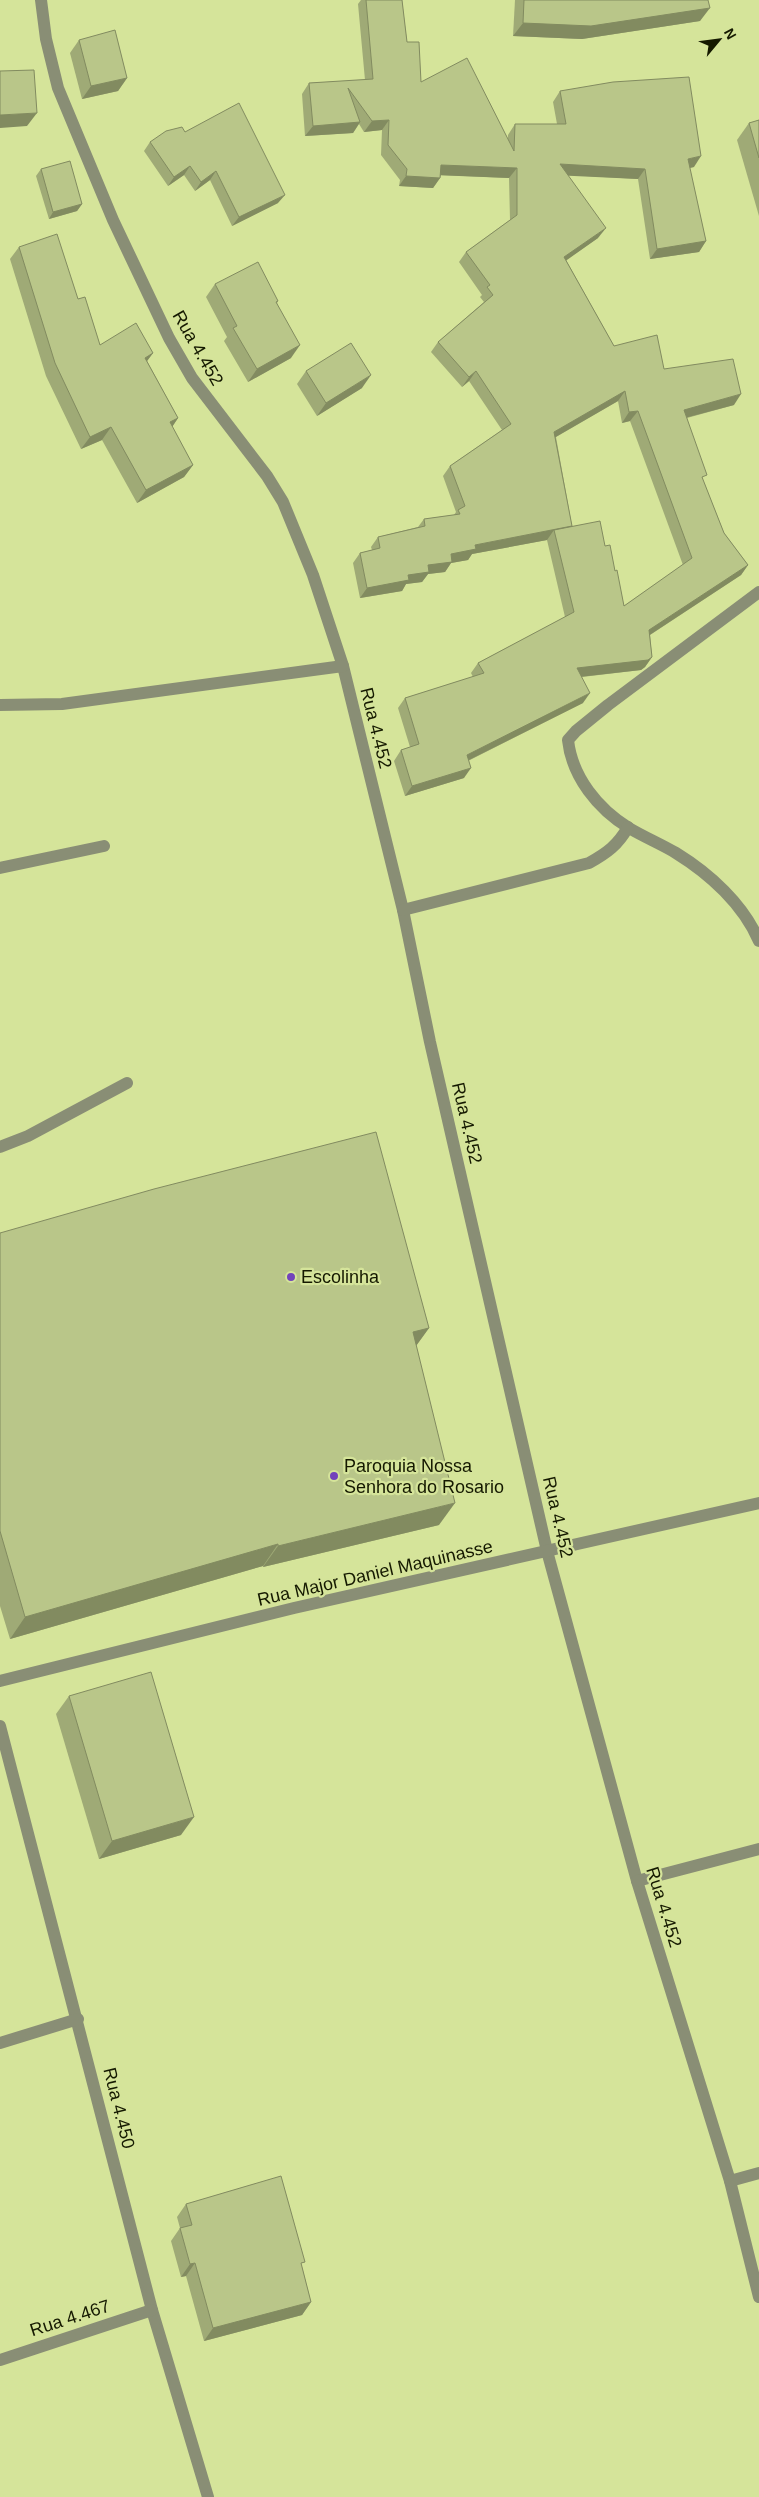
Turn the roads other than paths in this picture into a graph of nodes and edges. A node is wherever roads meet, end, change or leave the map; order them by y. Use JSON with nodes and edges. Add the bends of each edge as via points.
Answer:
{"nodes":[{"id":1,"x":41,"y":0,"type":"edge"},
{"id":2,"x":759,"y":592,"type":"edge"},
{"id":3,"x":343,"y":666,"type":"junction"},
{"id":4,"x":0,"y":706,"type":"edge"},
{"id":5,"x":628,"y":828,"type":"junction"},
{"id":6,"x":104,"y":846,"type":"dead end"},
{"id":7,"x":0,"y":868,"type":"edge"},
{"id":8,"x":403,"y":910,"type":"junction"},
{"id":9,"x":759,"y":941,"type":"edge"},
{"id":10,"x":127,"y":1083,"type":"dead end"},
{"id":11,"x":0,"y":1147,"type":"edge"},
{"id":12,"x":759,"y":1503,"type":"edge"},
{"id":13,"x":547,"y":1551,"type":"junction"},
{"id":14,"x":0,"y":1681,"type":"edge"},
{"id":15,"x":0,"y":1726,"type":"edge"},
{"id":16,"x":759,"y":1849,"type":"edge"},
{"id":17,"x":637,"y":1881,"type":"junction"},
{"id":18,"x":78,"y":2019,"type":"junction"},
{"id":19,"x":0,"y":2043,"type":"edge"},
{"id":20,"x":759,"y":2173,"type":"edge"},
{"id":21,"x":730,"y":2181,"type":"junction"},
{"id":22,"x":759,"y":2297,"type":"edge"},
{"id":23,"x":152,"y":2310,"type":"junction"},
{"id":24,"x":0,"y":2360,"type":"edge"},
{"id":25,"x":208,"y":2497,"type":"edge"}],
"edges":[{"from":1,"to":3,"type":"street","name":"Rua 4.452","via":[[58,88],[113,220],[169,338],[192,378],[283,502],[313,575]]},
{"from":2,"to":5,"type":"street","via":[[608,705],[568,740],[577,774],[600,806]]},
{"from":3,"to":4,"type":"street","via":[[62,704]]},
{"from":3,"to":8,"type":"street","name":"Rua 4.452"},
{"from":5,"to":8,"type":"street","via":[[610,851],[589,863]]},
{"from":5,"to":9,"type":"street","via":[[677,854],[734,899]]},
{"from":6,"to":7,"type":"street"},
{"from":8,"to":13,"type":"street","name":"Rua 4.452","via":[[430,1042]]},
{"from":10,"to":11,"type":"street","via":[[28,1136]]},
{"from":12,"to":13,"type":"street","name":"Rua Major Daniel Maquinasse"},
{"from":13,"to":14,"type":"street","name":"Rua Major Daniel Maquinasse","via":[[294,1608]]},
{"from":13,"to":17,"type":"street","name":"Rua 4.452"},
{"from":15,"to":18,"type":"street","name":"Rua 4.450"},
{"from":16,"to":17,"type":"street"},
{"from":17,"to":21,"type":"street","name":"Rua 4.452"},
{"from":18,"to":19,"type":"street"},
{"from":18,"to":23,"type":"street","name":"Rua 4.450"},
{"from":20,"to":21,"type":"street"},
{"from":21,"to":22,"type":"street","name":"Rua 4.452"},
{"from":23,"to":24,"type":"street","name":"Rua 4.467"},
{"from":23,"to":25,"type":"street","name":"Rua 4.450"}]}
